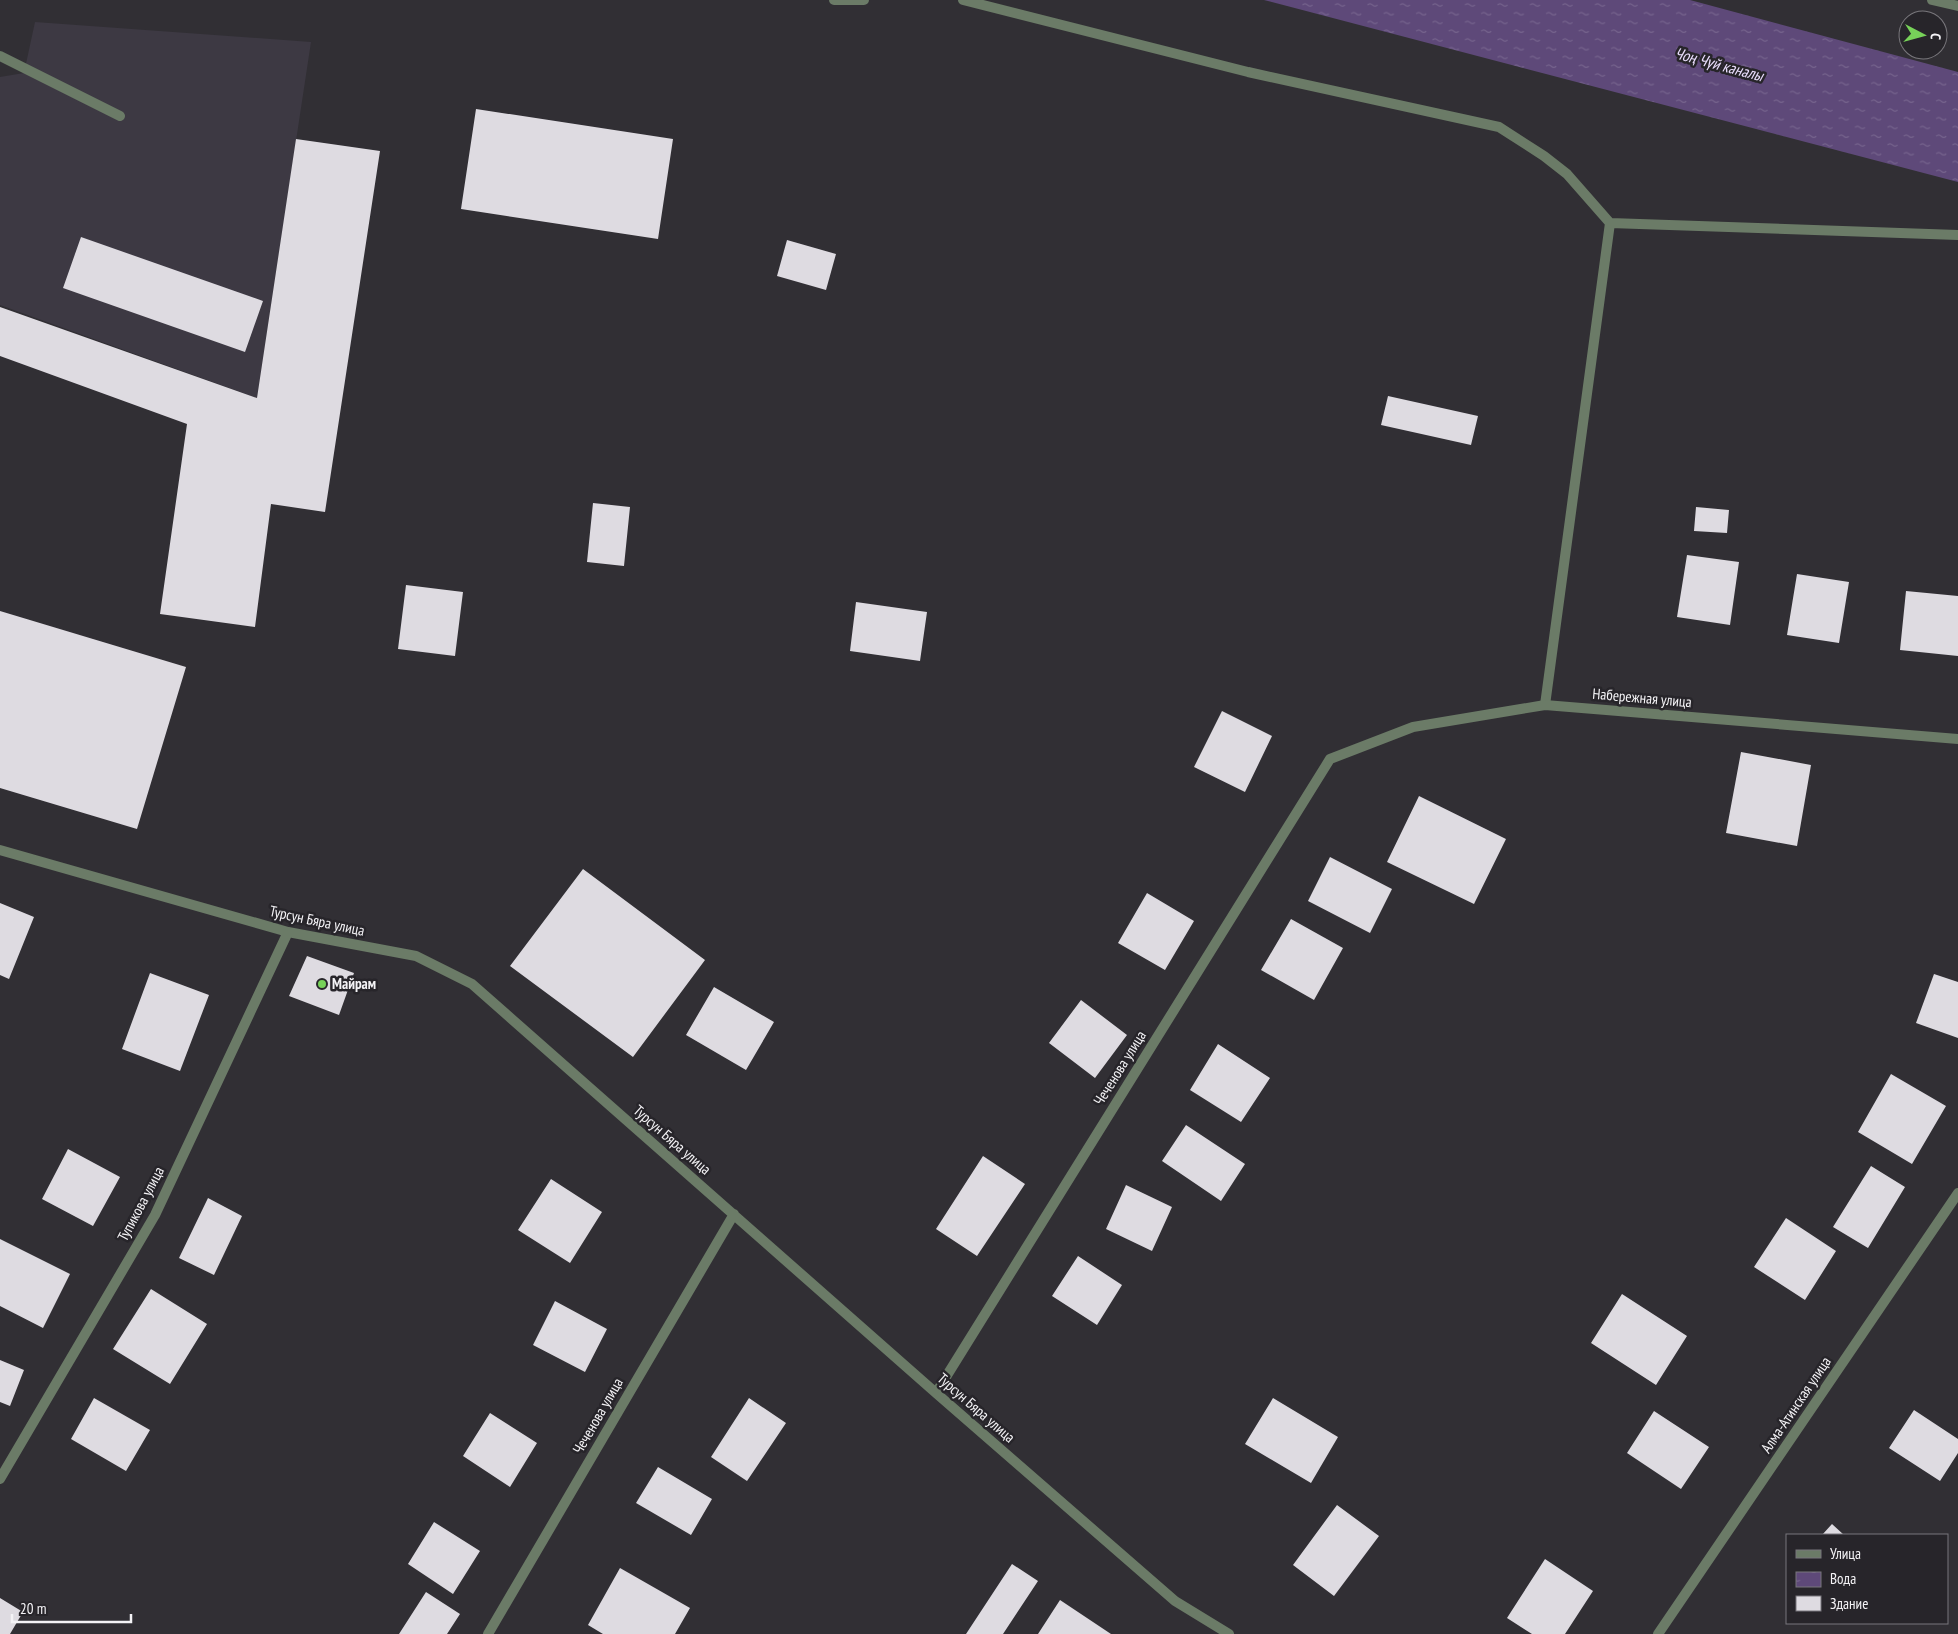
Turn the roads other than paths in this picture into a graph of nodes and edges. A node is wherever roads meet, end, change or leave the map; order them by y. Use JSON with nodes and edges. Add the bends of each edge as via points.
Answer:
{"nodes":[{"id":1,"x":834,"y":0,"type":"edge"},
{"id":2,"x":864,"y":0,"type":"edge"},
{"id":3,"x":962,"y":0,"type":"edge"},
{"id":4,"x":1932,"y":0,"type":"edge"},
{"id":5,"x":1958,"y":6,"type":"edge"},
{"id":6,"x":0,"y":56,"type":"edge"},
{"id":7,"x":120,"y":116,"type":"dead end"},
{"id":8,"x":1610,"y":223,"type":"junction"},
{"id":9,"x":1958,"y":235,"type":"edge"},
{"id":10,"x":1544,"y":705,"type":"junction"},
{"id":11,"x":1958,"y":739,"type":"edge"},
{"id":12,"x":1330,"y":759,"type":"joint"},
{"id":13,"x":0,"y":850,"type":"edge"},
{"id":14,"x":288,"y":932,"type":"junction"},
{"id":15,"x":1958,"y":1193,"type":"edge"},
{"id":16,"x":734,"y":1214,"type":"junction"},
{"id":17,"x":936,"y":1393,"type":"junction"},
{"id":18,"x":0,"y":1479,"type":"edge"},
{"id":19,"x":488,"y":1634,"type":"edge"},
{"id":20,"x":1229,"y":1634,"type":"edge"},
{"id":21,"x":1658,"y":1634,"type":"edge"}],
"edges":[{"from":1,"to":2,"type":"street"},
{"from":3,"to":8,"type":"street","via":[[1248,72],[1499,128],[1567,174]]},
{"from":4,"to":5,"type":"street"},
{"from":6,"to":7,"type":"street"},
{"from":8,"to":9,"type":"street"},
{"from":8,"to":10,"type":"street"},
{"from":10,"to":11,"type":"street","name":"Набережная улица"},
{"from":10,"to":12,"type":"street","name":"Набережная улица","via":[[1413,727]]},
{"from":12,"to":17,"type":"street","name":"Чеченова улица"},
{"from":13,"to":14,"type":"street","name":"Турсун Бяра улица"},
{"from":14,"to":16,"type":"street","name":"Турсун Бяра улица","via":[[416,956],[472,984]]},
{"from":14,"to":18,"type":"street","name":"Тупикова улица","via":[[155,1215]]},
{"from":15,"to":21,"type":"street","name":"Алма-Атинская улица"},
{"from":16,"to":17,"type":"street","name":"Турсун Бяра улица"},
{"from":16,"to":19,"type":"street","name":"Чеченова улица"},
{"from":17,"to":20,"type":"street","name":"Турсун Бяра улица","via":[[1175,1601]]}]}
